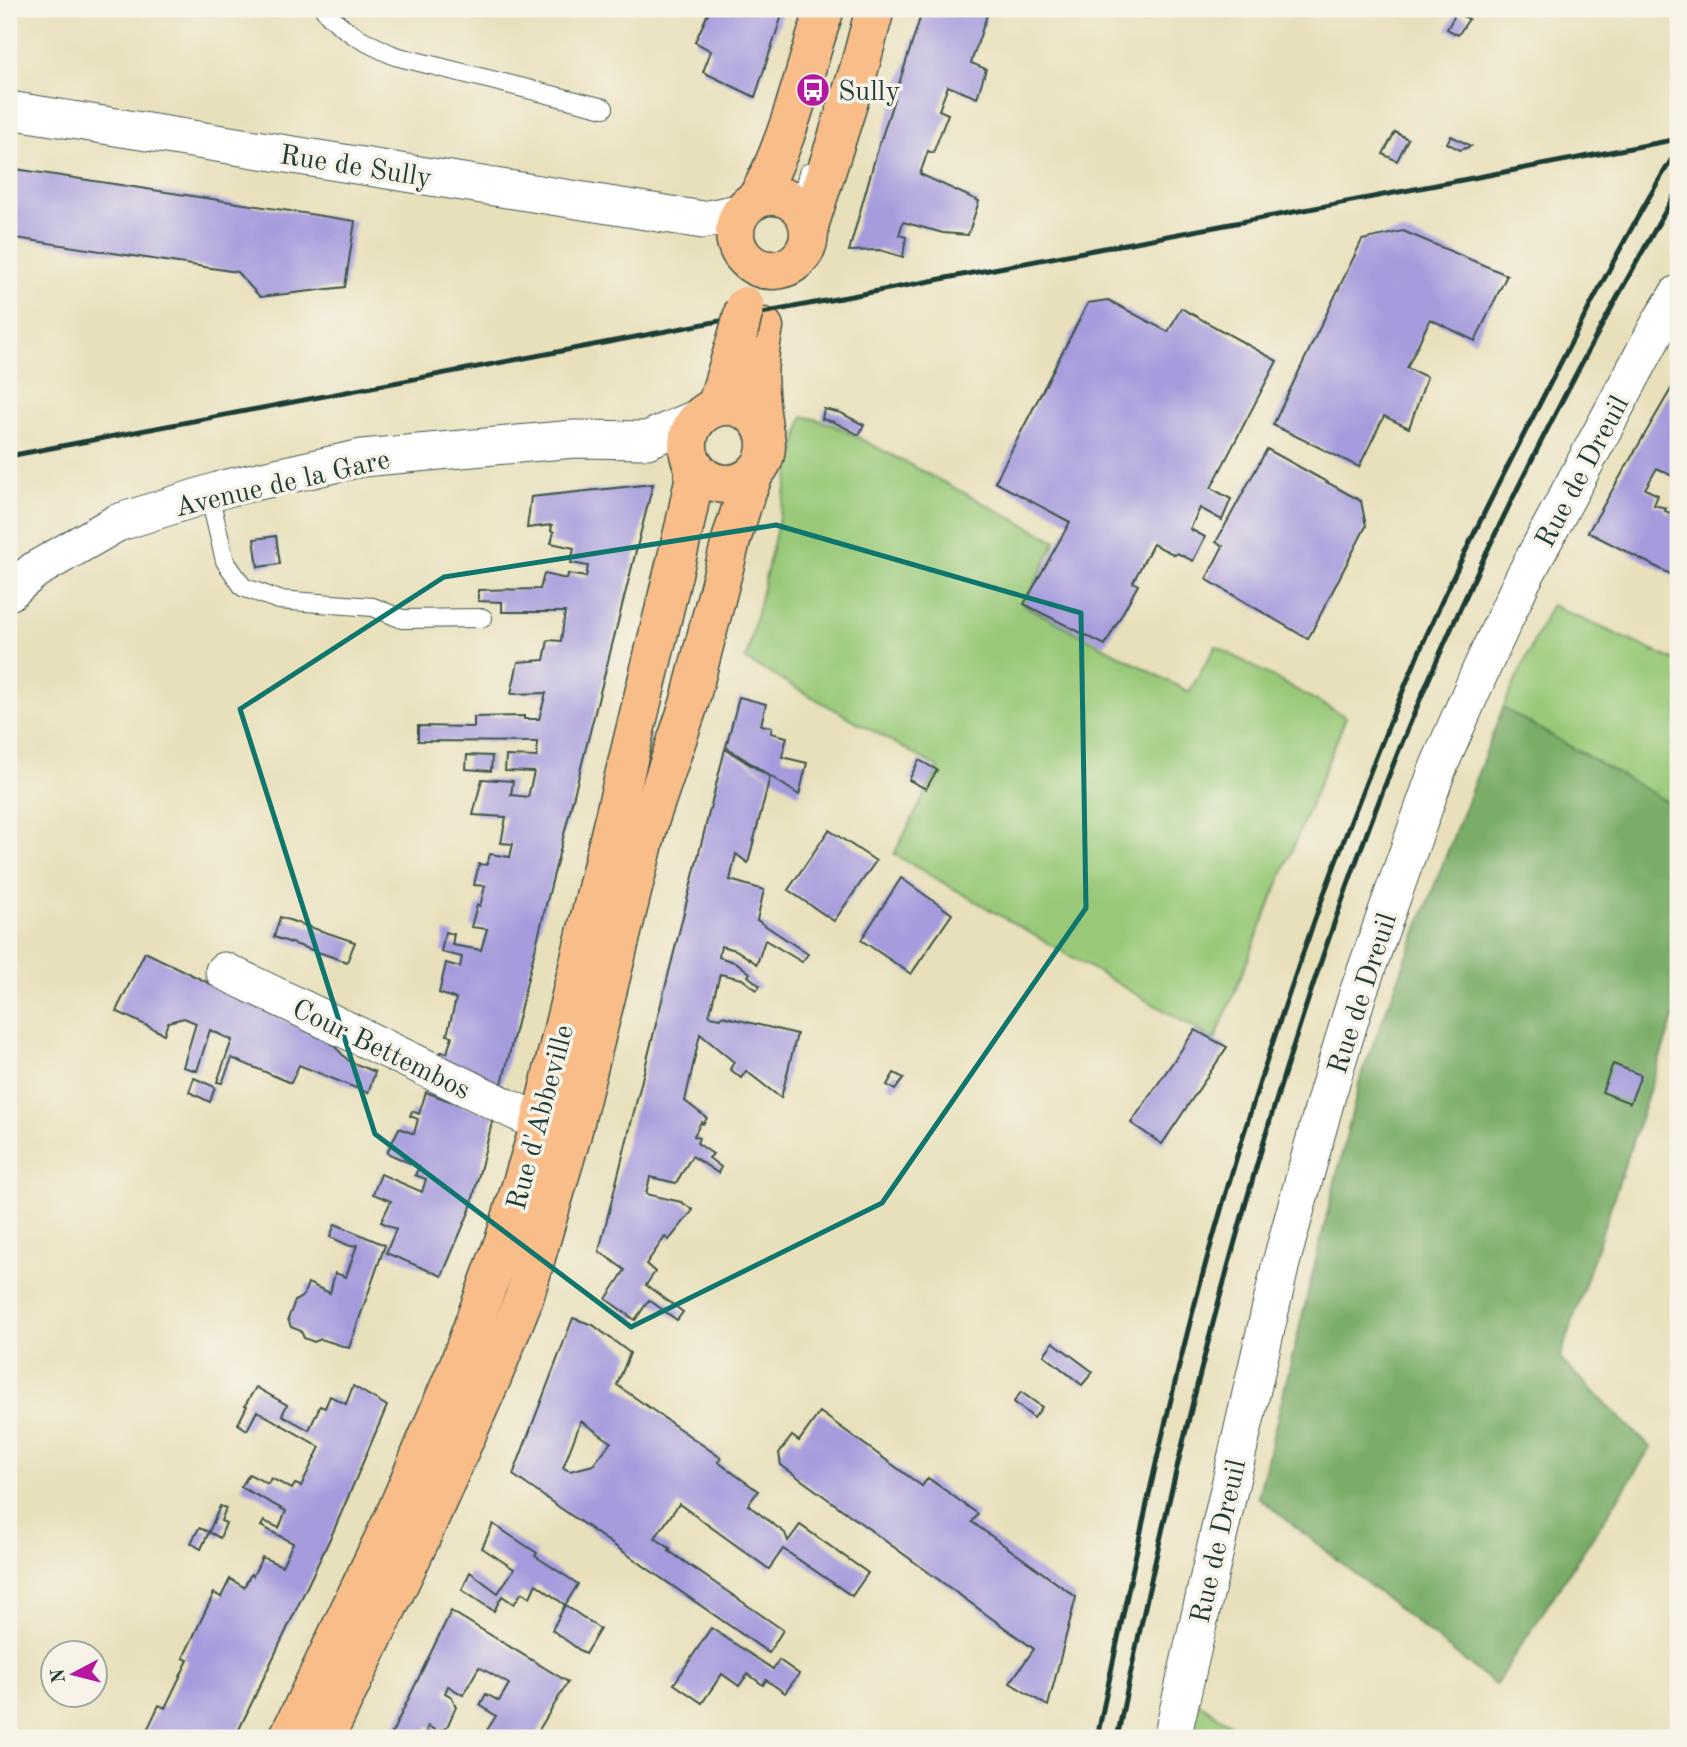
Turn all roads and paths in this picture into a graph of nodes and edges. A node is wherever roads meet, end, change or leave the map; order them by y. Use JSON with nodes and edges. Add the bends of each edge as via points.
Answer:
{"nodes":[{"id":1,"x":324,"y":9,"type":"edge"},
{"id":2,"x":853,"y":11,"type":"edge"},
{"id":3,"x":604,"y":108,"type":"dead end"},
{"id":4,"x":9,"y":110,"type":"edge"},
{"id":5,"x":813,"y":155,"type":"dead end"},
{"id":6,"x":763,"y":223,"type":"junction"},
{"id":7,"x":1678,"y":294,"type":"edge"},
{"id":8,"x":755,"y":317,"type":"junction"},
{"id":9,"x":707,"y":413,"type":"junction"},
{"id":10,"x":763,"y":427,"type":"junction"},
{"id":11,"x":647,"y":440,"type":"junction"},
{"id":12,"x":698,"y":466,"type":"junction"},
{"id":13,"x":755,"y":472,"type":"junction"},
{"id":14,"x":209,"y":494,"type":"junction"},
{"id":15,"x":690,"y":579,"type":"dead end"},
{"id":16,"x":9,"y":592,"type":"edge"},
{"id":17,"x":683,"y":606,"type":"dead end"},
{"id":18,"x":483,"y":618,"type":"dead end"},
{"id":19,"x":224,"y":971,"type":"dead end"},
{"id":20,"x":556,"y":1131,"type":"junction"},
{"id":21,"x":521,"y":1243,"type":"dead end"},
{"id":22,"x":502,"y":1306,"type":"dead end"},
{"id":23,"x":325,"y":1713,"type":"edge"},
{"id":24,"x":288,"y":1738,"type":"edge"},
{"id":25,"x":306,"y":1738,"type":"edge"},
{"id":26,"x":1172,"y":1738,"type":"edge"}],
"edges":[{"from":1,"to":3,"type":"lane","via":[[364,42],[395,56]]},
{"from":2,"to":6,"type":"main road","via":[[781,145],[769,178]]},
{"from":2,"to":6,"type":"main road","via":[[859,69]]},
{"from":4,"to":6,"type":"street","name":"Rue de Sully","via":[[703,220]]},
{"from":5,"to":6,"type":"lane","via":[[804,190]]},
{"from":6,"to":8,"type":"main road"},
{"from":6,"to":8,"type":"main road","via":[[809,238]]},
{"from":7,"to":26,"type":"street","name":"Rue de Dreuil","via":[[1522,581],[1479,674],[1438,768],[1362,981],[1281,1263]]},
{"from":8,"to":9,"type":"main road"},
{"from":8,"to":10,"type":"main road"},
{"from":9,"to":10,"type":"main road","via":[[730,405],[743,408]]},
{"from":9,"to":11,"type":"street","name":"Avenue de la Gare"},
{"from":9,"to":12,"type":"main road","via":[[688,440]]},
{"from":10,"to":13,"type":"main road","via":[[766,451]]},
{"from":11,"to":12,"type":"street"},
{"from":11,"to":14,"type":"street","name":"Avenue de la Gare","via":[[575,439],[362,458]]},
{"from":12,"to":13,"type":"main road","via":[[720,485],[731,485]]},
{"from":12,"to":15,"type":"lane"},
{"from":12,"to":20,"type":"main road","name":"Rue d'Abbeville"},
{"from":13,"to":20,"type":"main road","name":"Rue d'Abbeville","via":[[732,537],[689,704]]},
{"from":14,"to":16,"type":"street","name":"Avenue de la Gare","via":[[117,523],[35,570]]},
{"from":14,"to":18,"type":"lane","via":[[226,561],[243,587],[279,600],[373,607],[402,619]]},
{"from":17,"to":20,"type":"lane"},
{"from":19,"to":20,"type":"street","name":"Cour Bettembos"},
{"from":20,"to":21,"type":"lane"},
{"from":20,"to":23,"type":"main road","name":"Rue d'Abbeville","via":[[505,1238],[459,1364],[394,1517]]},
{"from":22,"to":23,"type":"lane","via":[[478,1373],[340,1667]]},
{"from":23,"to":24,"type":"main road","name":"Rue d'Abbeville"},
{"from":23,"to":25,"type":"lane","via":[[316,1717]]}]}
